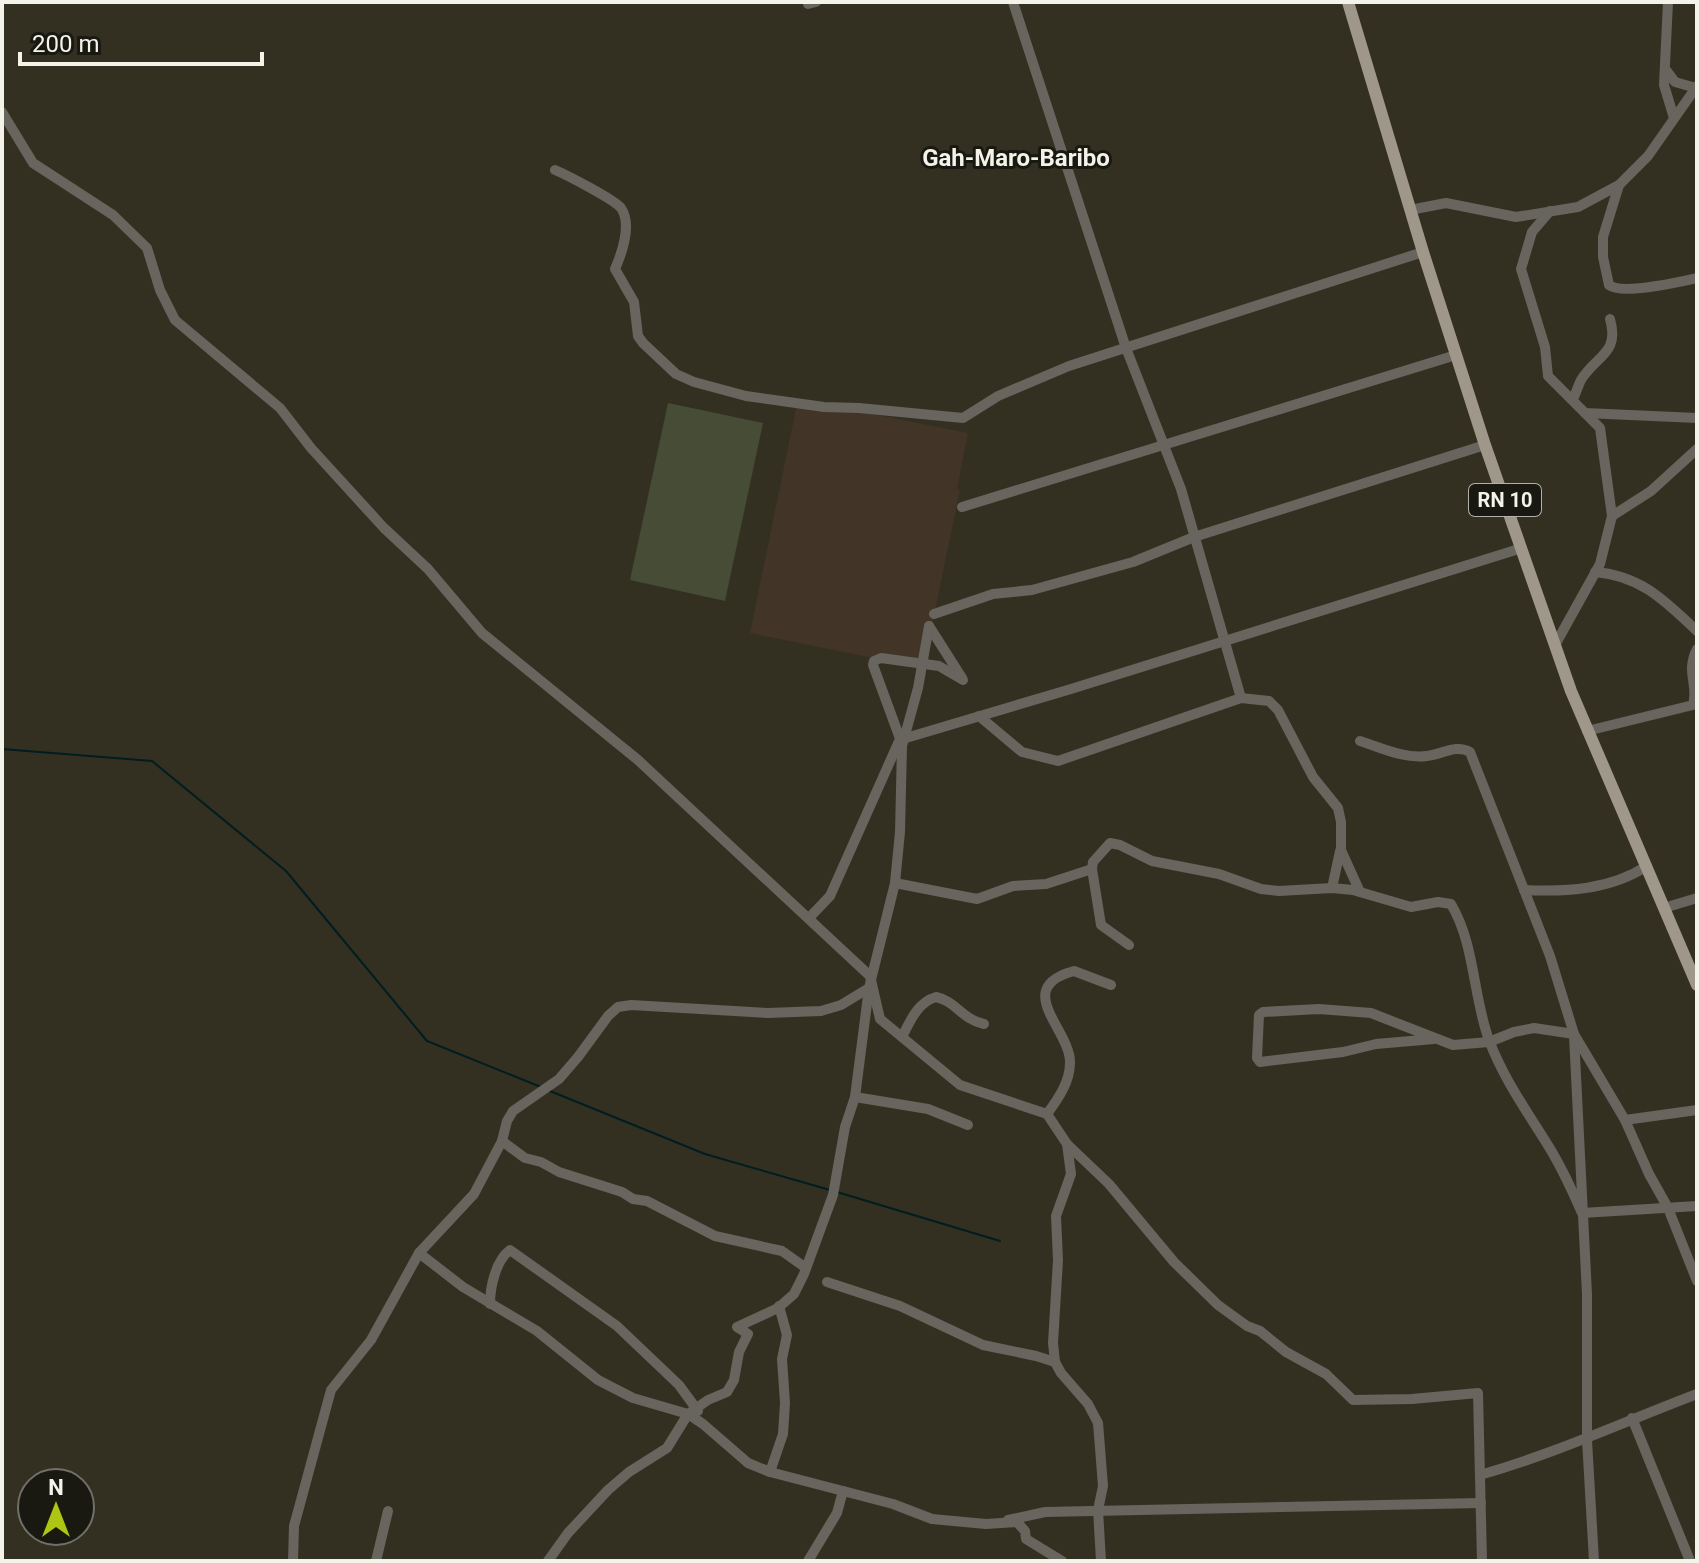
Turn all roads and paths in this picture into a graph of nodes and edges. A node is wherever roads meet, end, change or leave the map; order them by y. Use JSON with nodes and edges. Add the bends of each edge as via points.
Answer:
{"nodes":[{"id":1,"x":1013,"y":2,"type":"edge"},
{"id":2,"x":1348,"y":2,"type":"edge"},
{"id":3,"x":1668,"y":2,"type":"edge"},
{"id":4,"x":1666,"y":70,"type":"junction"},
{"id":5,"x":1696,"y":87,"type":"edge"},
{"id":6,"x":2,"y":112,"type":"edge"},
{"id":7,"x":1674,"y":118,"type":"junction"},
{"id":8,"x":555,"y":170,"type":"dead end"},
{"id":9,"x":1619,"y":185,"type":"junction"},
{"id":10,"x":1410,"y":210,"type":"junction"},
{"id":11,"x":1550,"y":211,"type":"junction"},
{"id":12,"x":1423,"y":252,"type":"junction"},
{"id":13,"x":1697,"y":278,"type":"edge"},
{"id":14,"x":1610,"y":319,"type":"dead end"},
{"id":15,"x":1126,"y":348,"type":"junction"},
{"id":16,"x":1456,"y":355,"type":"junction"},
{"id":17,"x":1573,"y":399,"type":"junction"},
{"id":18,"x":1585,"y":413,"type":"junction"},
{"id":19,"x":1697,"y":418,"type":"edge"},
{"id":20,"x":1165,"y":445,"type":"junction"},
{"id":21,"x":1485,"y":445,"type":"junction"},
{"id":22,"x":1697,"y":449,"type":"edge"},
{"id":23,"x":962,"y":507,"type":"dead end"},
{"id":24,"x":1612,"y":516,"type":"junction"},
{"id":25,"x":1194,"y":537,"type":"junction"},
{"id":26,"x":1522,"y":548,"type":"junction"},
{"id":27,"x":1595,"y":572,"type":"junction"},
{"id":28,"x":934,"y":614,"type":"dead end"},
{"id":29,"x":1697,"y":631,"type":"edge"},
{"id":30,"x":1222,"y":642,"type":"junction"},
{"id":31,"x":1555,"y":645,"type":"junction"},
{"id":32,"x":1697,"y":649,"type":"edge"},
{"id":33,"x":922,"y":664,"type":"junction"},
{"id":34,"x":1241,"y":698,"type":"junction"},
{"id":35,"x":979,"y":716,"type":"junction"},
{"id":36,"x":1587,"y":731,"type":"junction"},
{"id":37,"x":903,"y":741,"type":"junction"},
{"id":38,"x":1360,"y":741,"type":"dead end"},
{"id":39,"x":1341,"y":850,"type":"junction"},
{"id":40,"x":1647,"y":866,"type":"junction"},
{"id":41,"x":1092,"y":869,"type":"junction"},
{"id":42,"x":895,"y":883,"type":"junction"},
{"id":43,"x":1332,"y":888,"type":"junction"},
{"id":44,"x":1524,"y":890,"type":"junction"},
{"id":45,"x":1360,"y":892,"type":"junction"},
{"id":46,"x":1697,"y":898,"type":"edge"},
{"id":47,"x":1664,"y":908,"type":"junction"},
{"id":48,"x":809,"y":918,"type":"junction"},
{"id":49,"x":1129,"y":945,"type":"dead end"},
{"id":50,"x":870,"y":976,"type":"junction"},
{"id":51,"x":1111,"y":985,"type":"dead end"},
{"id":52,"x":1697,"y":985,"type":"edge"},
{"id":53,"x":869,"y":988,"type":"junction"},
{"id":54,"x":984,"y":1024,"type":"dead end"},
{"id":55,"x":1574,"y":1034,"type":"junction"},
{"id":56,"x":902,"y":1037,"type":"junction"},
{"id":57,"x":1434,"y":1039,"type":"junction"},
{"id":58,"x":1489,"y":1042,"type":"junction"},
{"id":59,"x":855,"y":1097,"type":"junction"},
{"id":60,"x":1697,"y":1110,"type":"edge"},
{"id":61,"x":1047,"y":1114,"type":"junction"},
{"id":62,"x":1625,"y":1120,"type":"junction"},
{"id":63,"x":968,"y":1125,"type":"dead end"},
{"id":64,"x":502,"y":1141,"type":"junction"},
{"id":65,"x":1067,"y":1144,"type":"junction"},
{"id":66,"x":1697,"y":1206,"type":"edge"},
{"id":67,"x":1668,"y":1208,"type":"junction"},
{"id":68,"x":1582,"y":1213,"type":"junction"},
{"id":69,"x":419,"y":1253,"type":"junction"},
{"id":70,"x":806,"y":1268,"type":"junction"},
{"id":71,"x":1697,"y":1281,"type":"edge"},
{"id":72,"x":827,"y":1282,"type":"dead end"},
{"id":73,"x":490,"y":1304,"type":"junction"},
{"id":74,"x":779,"y":1306,"type":"junction"},
{"id":75,"x":1055,"y":1362,"type":"junction"},
{"id":76,"x":1697,"y":1394,"type":"edge"},
{"id":77,"x":692,"y":1411,"type":"junction"},
{"id":78,"x":1632,"y":1418,"type":"junction"},
{"id":79,"x":1587,"y":1440,"type":"junction"},
{"id":80,"x":770,"y":1472,"type":"junction"},
{"id":81,"x":1480,"y":1475,"type":"junction"},
{"id":82,"x":843,"y":1491,"type":"junction"},
{"id":83,"x":1481,"y":1503,"type":"junction"},
{"id":84,"x":1098,"y":1510,"type":"junction"},
{"id":85,"x":388,"y":1511,"type":"dead end"},
{"id":86,"x":986,"y":1524,"type":"junction"},
{"id":87,"x":293,"y":1561,"type":"edge"},
{"id":88,"x":376,"y":1561,"type":"edge"},
{"id":89,"x":548,"y":1561,"type":"edge"},
{"id":90,"x":808,"y":1561,"type":"edge"},
{"id":91,"x":1062,"y":1561,"type":"edge"},
{"id":92,"x":1101,"y":1561,"type":"edge"},
{"id":93,"x":1482,"y":1561,"type":"edge"},
{"id":94,"x":1594,"y":1561,"type":"edge"},
{"id":95,"x":1690,"y":1561,"type":"edge"}],
"edges":[{"from":1,"to":15,"type":"street"},
{"from":2,"to":10,"type":"main road","number":"RN 10"},
{"from":3,"to":4,"type":"street"},
{"from":4,"to":5,"type":"street","via":[[1675,82]]},
{"from":4,"to":7,"type":"street"},
{"from":5,"to":7,"type":"street"},
{"from":6,"to":48,"type":"street","via":[[28,159],[113,215],[147,248],[175,320],[280,408],[482,633],[638,760]]},
{"from":7,"to":9,"type":"street","via":[[1648,156]]},
{"from":8,"to":15,"type":"street","via":[[620,206],[624,237],[615,269],[634,302],[643,343],[676,374],[719,390],[824,407],[963,418],[998,396]]},
{"from":9,"to":11,"type":"street","via":[[1578,207]]},
{"from":9,"to":13,"type":"street","via":[[1603,237],[1609,285],[1617,290]]},
{"from":10,"to":11,"type":"street","via":[[1446,203],[1516,217]]},
{"from":10,"to":12,"type":"main road","number":"RN 10"},
{"from":11,"to":17,"type":"street","via":[[1532,232],[1521,269],[1545,347],[1548,376]]},
{"from":12,"to":15,"type":"street"},
{"from":12,"to":16,"type":"main road","number":"RN 10"},
{"from":14,"to":17,"type":"street","via":[[1613,342]]},
{"from":15,"to":20,"type":"street"},
{"from":16,"to":20,"type":"street"},
{"from":16,"to":21,"type":"main road","number":"RN 10"},
{"from":17,"to":18,"type":"street"},
{"from":18,"to":19,"type":"street"},
{"from":18,"to":24,"type":"street","via":[[1600,428]]},
{"from":20,"to":23,"type":"street"},
{"from":20,"to":25,"type":"street"},
{"from":21,"to":25,"type":"street"},
{"from":21,"to":26,"type":"main road","number":"RN 10"},
{"from":22,"to":24,"type":"street","via":[[1651,491]]},
{"from":24,"to":27,"type":"street"},
{"from":25,"to":28,"type":"street","via":[[1133,562],[1032,590],[993,594]]},
{"from":25,"to":30,"type":"street"},
{"from":26,"to":30,"type":"street"},
{"from":26,"to":31,"type":"main road","number":"RN 10"},
{"from":27,"to":29,"type":"street","via":[[1628,577],[1645,586]]},
{"from":27,"to":31,"type":"street"},
{"from":30,"to":34,"type":"street"},
{"from":30,"to":35,"type":"street"},
{"from":31,"to":36,"type":"main road","number":"RN 10"},
{"from":32,"to":36,"type":"street","via":[[1690,668],[1693,705]]},
{"from":33,"to":33,"type":"street","via":[[929,626],[963,680],[939,666]]},
{"from":33,"to":37,"type":"street"},
{"from":33,"to":37,"type":"street","via":[[881,658],[873,665]]},
{"from":34,"to":35,"type":"street","via":[[1058,761],[1022,752]]},
{"from":34,"to":39,"type":"street","via":[[1269,701],[1278,710],[1313,777],[1338,808]]},
{"from":35,"to":37,"type":"street"},
{"from":36,"to":40,"type":"main road","number":"RN 10"},
{"from":37,"to":42,"type":"street"},
{"from":37,"to":48,"type":"street","via":[[830,896]]},
{"from":38,"to":44,"type":"street","via":[[1409,756],[1457,748],[1470,752]]},
{"from":39,"to":43,"type":"street"},
{"from":39,"to":45,"type":"street"},
{"from":40,"to":44,"type":"street","via":[[1582,890]]},
{"from":40,"to":47,"type":"main road","number":"RN 10"},
{"from":41,"to":42,"type":"street","via":[[977,899]]},
{"from":41,"to":43,"type":"street","via":[[1105,846],[1115,843],[1152,861],[1219,874],[1261,889]]},
{"from":41,"to":49,"type":"street","via":[[1101,925]]},
{"from":42,"to":50,"type":"street"},
{"from":43,"to":45,"type":"street"},
{"from":44,"to":55,"type":"street"},
{"from":45,"to":58,"type":"street","via":[[1411,907],[1451,904]]},
{"from":46,"to":47,"type":"street"},
{"from":47,"to":52,"type":"main road","number":"RN 10"},
{"from":48,"to":50,"type":"street"},
{"from":50,"to":53,"type":"street"},
{"from":50,"to":56,"type":"street","via":[[880,1019]]},
{"from":51,"to":61,"type":"street","via":[[1074,971],[1047,987],[1048,1009],[1070,1062],[1060,1097]]},
{"from":53,"to":59,"type":"street"},
{"from":53,"to":64,"type":"street","via":[[821,1011],[618,1007],[559,1079],[513,1111]]},
{"from":54,"to":56,"type":"street","via":[[964,1017],[944,998],[931,997],[911,1017]]},
{"from":55,"to":58,"type":"street","via":[[1534,1028]]},
{"from":55,"to":62,"type":"street"},
{"from":55,"to":68,"type":"street"},
{"from":56,"to":61,"type":"street","via":[[960,1085]]},
{"from":57,"to":57,"type":"street","via":[[1260,1062],[1257,1058],[1263,1012],[1371,1013]]},
{"from":57,"to":58,"type":"street","via":[[1466,1045]]},
{"from":58,"to":68,"type":"street"},
{"from":59,"to":63,"type":"street","via":[[928,1109]]},
{"from":59,"to":70,"type":"street","via":[[833,1195]]},
{"from":60,"to":62,"type":"street"},
{"from":61,"to":65,"type":"street"},
{"from":62,"to":67,"type":"street"},
{"from":64,"to":69,"type":"street","via":[[474,1194]]},
{"from":64,"to":70,"type":"street","via":[[525,1158],[647,1201],[715,1236],[782,1251]]},
{"from":65,"to":75,"type":"street","via":[[1071,1174],[1056,1216]]},
{"from":65,"to":81,"type":"street","via":[[1218,1305],[1326,1374],[1353,1400],[1478,1393]]},
{"from":66,"to":67,"type":"street"},
{"from":67,"to":68,"type":"street"},
{"from":67,"to":71,"type":"street"},
{"from":68,"to":79,"type":"street"},
{"from":69,"to":73,"type":"street"},
{"from":69,"to":87,"type":"street","via":[[371,1340],[326,1401],[294,1526]]},
{"from":70,"to":74,"type":"street","via":[[794,1294]]},
{"from":72,"to":75,"type":"street","via":[[900,1306],[983,1345]]},
{"from":73,"to":77,"type":"street","via":[[537,1331],[598,1380],[633,1398]]},
{"from":73,"to":77,"type":"street","via":[[502,1257],[513,1251],[617,1326],[669,1375]]},
{"from":74,"to":77,"type":"street","via":[[737,1327],[748,1334],[734,1380],[727,1392]]},
{"from":74,"to":80,"type":"street","via":[[787,1335],[782,1359],[784,1419]]},
{"from":75,"to":84,"type":"street","via":[[1098,1423],[1103,1486]]},
{"from":76,"to":78,"type":"street"},
{"from":77,"to":80,"type":"street","via":[[748,1463]]},
{"from":77,"to":89,"type":"street","via":[[667,1448],[608,1490]]},
{"from":78,"to":79,"type":"street"},
{"from":78,"to":95,"type":"street"},
{"from":79,"to":81,"type":"street"},
{"from":79,"to":94,"type":"street"},
{"from":80,"to":82,"type":"street"},
{"from":81,"to":83,"type":"street"},
{"from":82,"to":86,"type":"street","via":[[932,1519]]},
{"from":82,"to":90,"type":"street","via":[[837,1513]]},
{"from":83,"to":84,"type":"street"},
{"from":83,"to":93,"type":"street"},
{"from":84,"to":86,"type":"street","via":[[1039,1512]]},
{"from":84,"to":92,"type":"street"},
{"from":85,"to":88,"type":"street"},
{"from":86,"to":91,"type":"street","via":[[1017,1522],[1026,1539]]}]}
